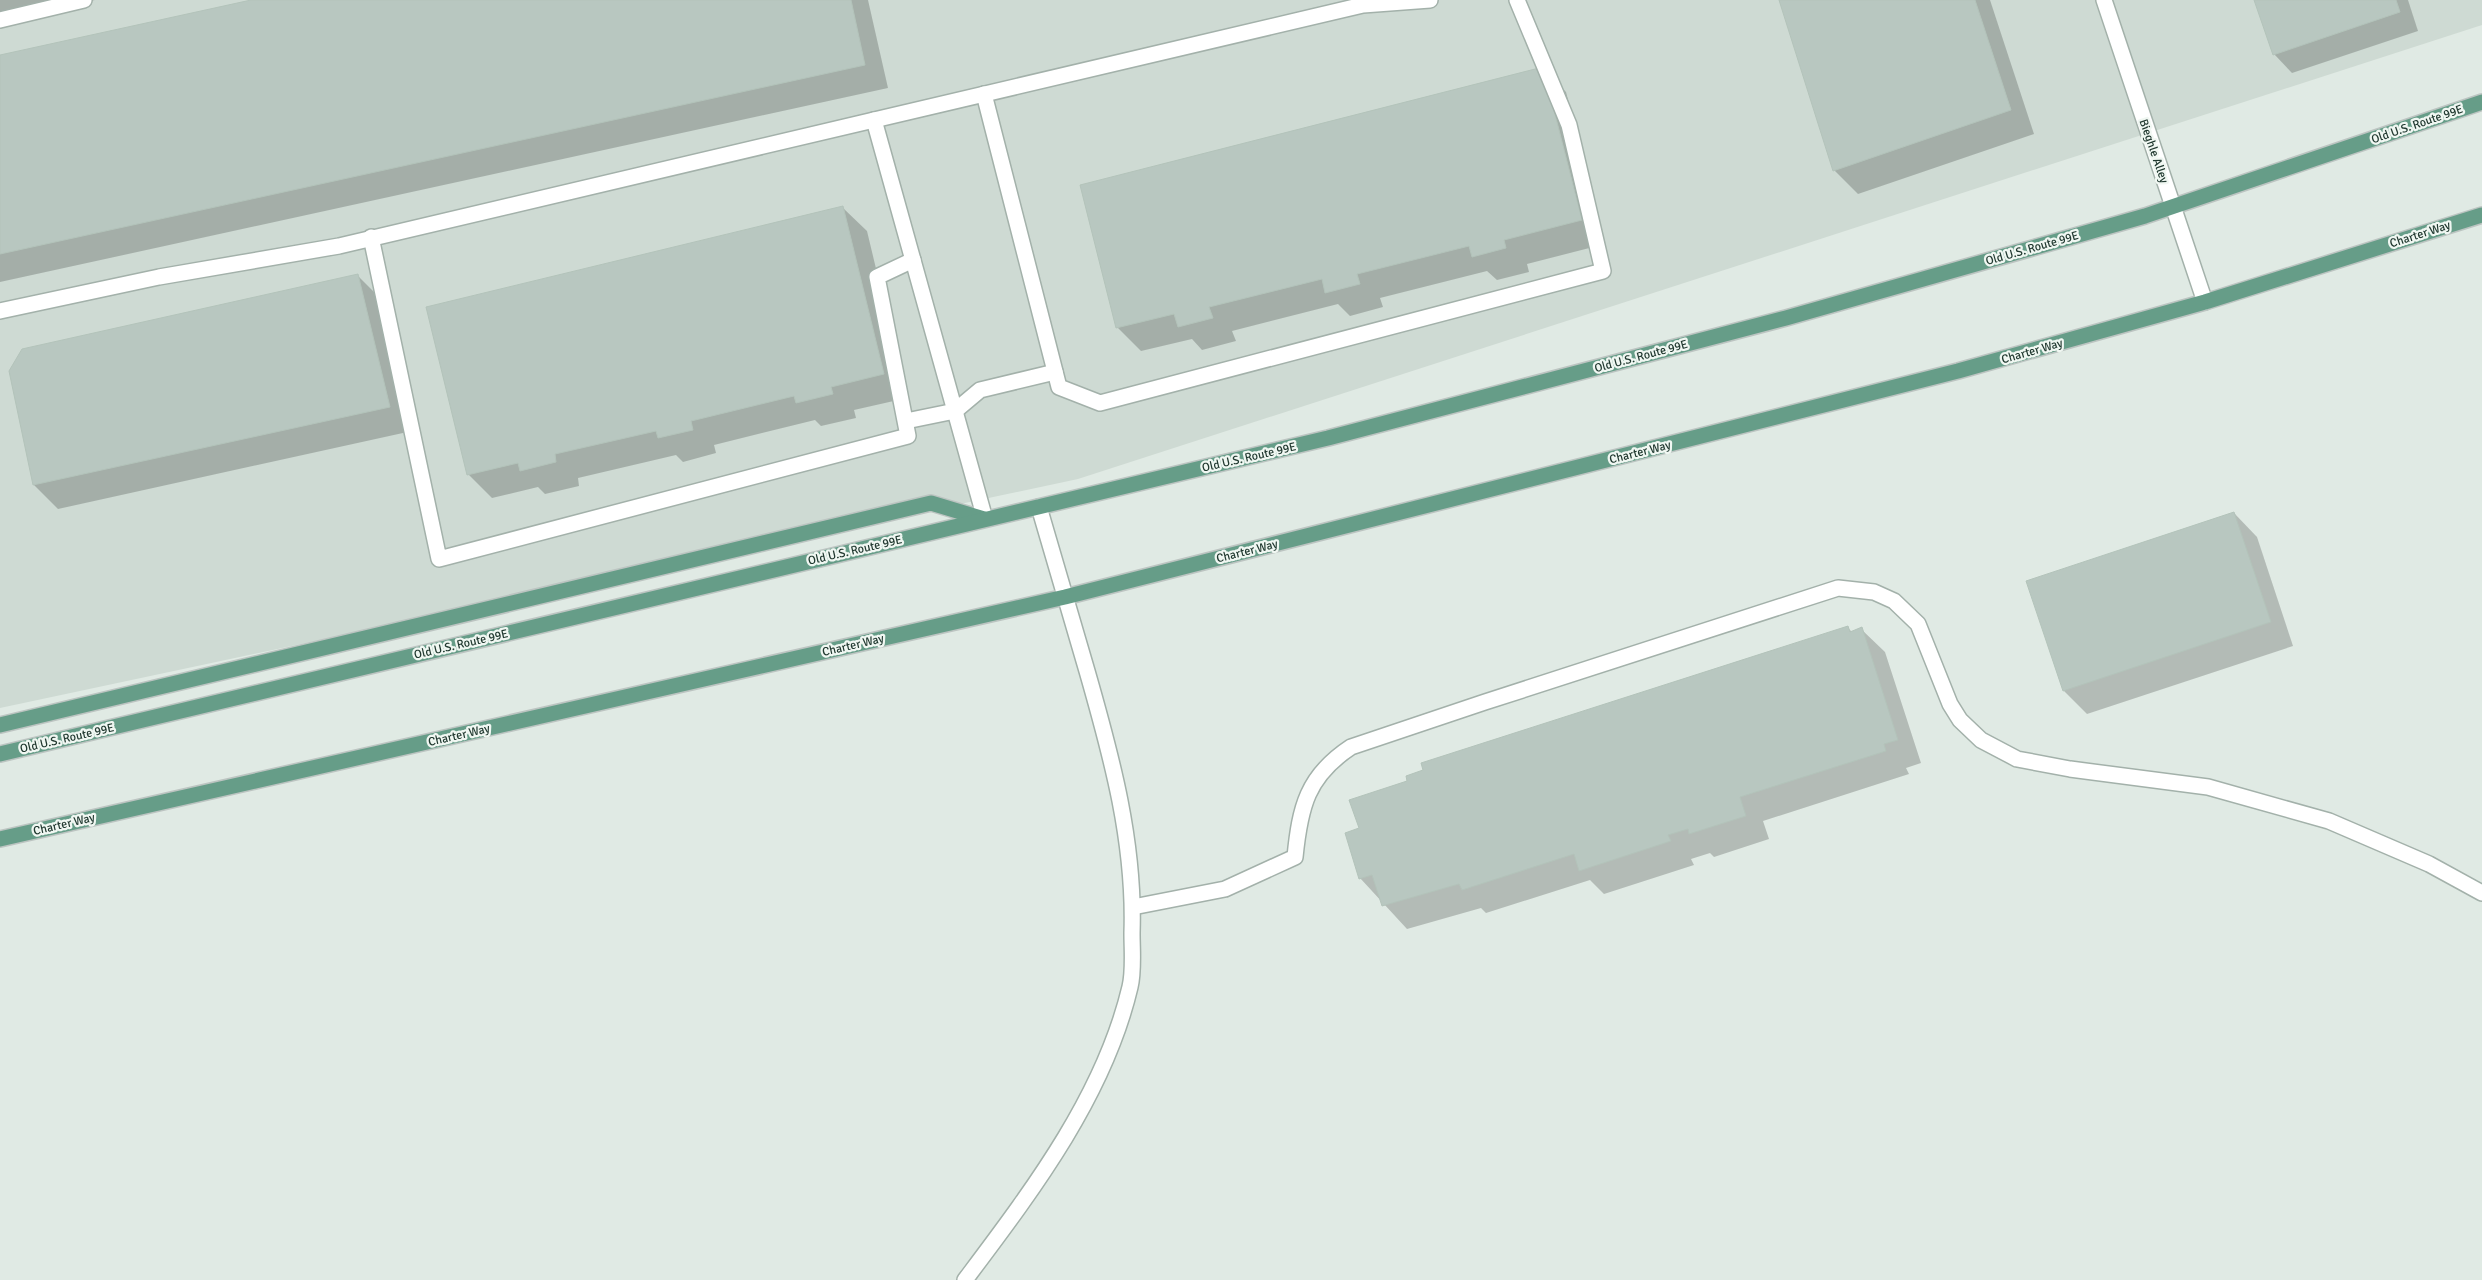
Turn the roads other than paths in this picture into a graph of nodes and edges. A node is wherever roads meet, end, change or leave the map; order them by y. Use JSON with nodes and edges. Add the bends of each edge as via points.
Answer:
{"nodes":[{"id":1,"x":84,"y":0,"type":"edge"},
{"id":2,"x":1430,"y":0,"type":"edge"},
{"id":3,"x":1517,"y":0,"type":"edge"},
{"id":4,"x":2104,"y":0,"type":"edge"},
{"id":5,"x":0,"y":20,"type":"edge"},
{"id":6,"x":984,"y":94,"type":"junction"},
{"id":7,"x":2482,"y":102,"type":"edge"},
{"id":8,"x":874,"y":120,"type":"junction"},
{"id":9,"x":2173,"y":206,"type":"junction"},
{"id":10,"x":2482,"y":214,"type":"edge"},
{"id":11,"x":372,"y":237,"type":"junction"},
{"id":12,"x":913,"y":260,"type":"junction"},
{"id":13,"x":2205,"y":302,"type":"junction"},
{"id":14,"x":0,"y":311,"type":"edge"},
{"id":15,"x":1055,"y":372,"type":"junction"},
{"id":16,"x":955,"y":411,"type":"junction"},
{"id":17,"x":906,"y":420,"type":"junction"},
{"id":18,"x":1039,"y":507,"type":"junction"},
{"id":19,"x":985,"y":519,"type":"junction"},
{"id":20,"x":1066,"y":598,"type":"junction"},
{"id":21,"x":0,"y":725,"type":"edge"},
{"id":22,"x":0,"y":754,"type":"edge"},
{"id":23,"x":0,"y":839,"type":"edge"},
{"id":24,"x":2482,"y":893,"type":"edge"},
{"id":25,"x":1133,"y":907,"type":"junction"},
{"id":26,"x":965,"y":1280,"type":"edge"}],
"edges":[{"from":1,"to":5,"type":"street"},
{"from":2,"to":6,"type":"street","via":[[1363,5]]},
{"from":3,"to":15,"type":"street","via":[[1570,126],[1603,271],[1100,403],[1059,387]]},
{"from":4,"to":9,"type":"street","name":"Bieghle Alley"},
{"from":6,"to":8,"type":"street"},
{"from":6,"to":15,"type":"street"},
{"from":7,"to":9,"type":"main road","name":"Old U.S. Route 99E"},
{"from":8,"to":11,"type":"street"},
{"from":8,"to":12,"type":"street"},
{"from":9,"to":13,"type":"street","name":"Bieghle Alley"},
{"from":9,"to":18,"type":"main road","name":"Old U.S. Route 99E","via":[[1663,350],[1328,438]]},
{"from":10,"to":13,"type":"main road","name":"Charter Way"},
{"from":11,"to":14,"type":"street"},
{"from":11,"to":17,"type":"street","via":[[439,559],[908,436]]},
{"from":12,"to":16,"type":"street"},
{"from":12,"to":17,"type":"street","via":[[877,278]]},
{"from":13,"to":20,"type":"main road","name":"Charter Way","via":[[1958,372]]},
{"from":15,"to":16,"type":"street","via":[[980,390]]},
{"from":16,"to":17,"type":"street"},
{"from":16,"to":19,"type":"street"},
{"from":18,"to":19,"type":"main road","name":"Old U.S. Route 99E"},
{"from":18,"to":20,"type":"street"},
{"from":19,"to":21,"type":"main road","via":[[931,503]]},
{"from":19,"to":22,"type":"main road","name":"Old U.S. Route 99E"},
{"from":20,"to":23,"type":"main road","name":"Charter Way"},
{"from":20,"to":25,"type":"street","via":[[1113,762],[1128,843]]},
{"from":24,"to":25,"type":"street","via":[[2429,864],[2329,821],[2208,788],[2017,759],[1980,740],[1960,720],[1950,704],[1918,624],[1894,601],[1874,592],[1838,588],[1351,747],[1317,776],[1305,799],[1295,857],[1225,889]]},
{"from":25,"to":26,"type":"street","via":[[1131,985],[1116,1036],[1060,1144],[1024,1202]]}]}
